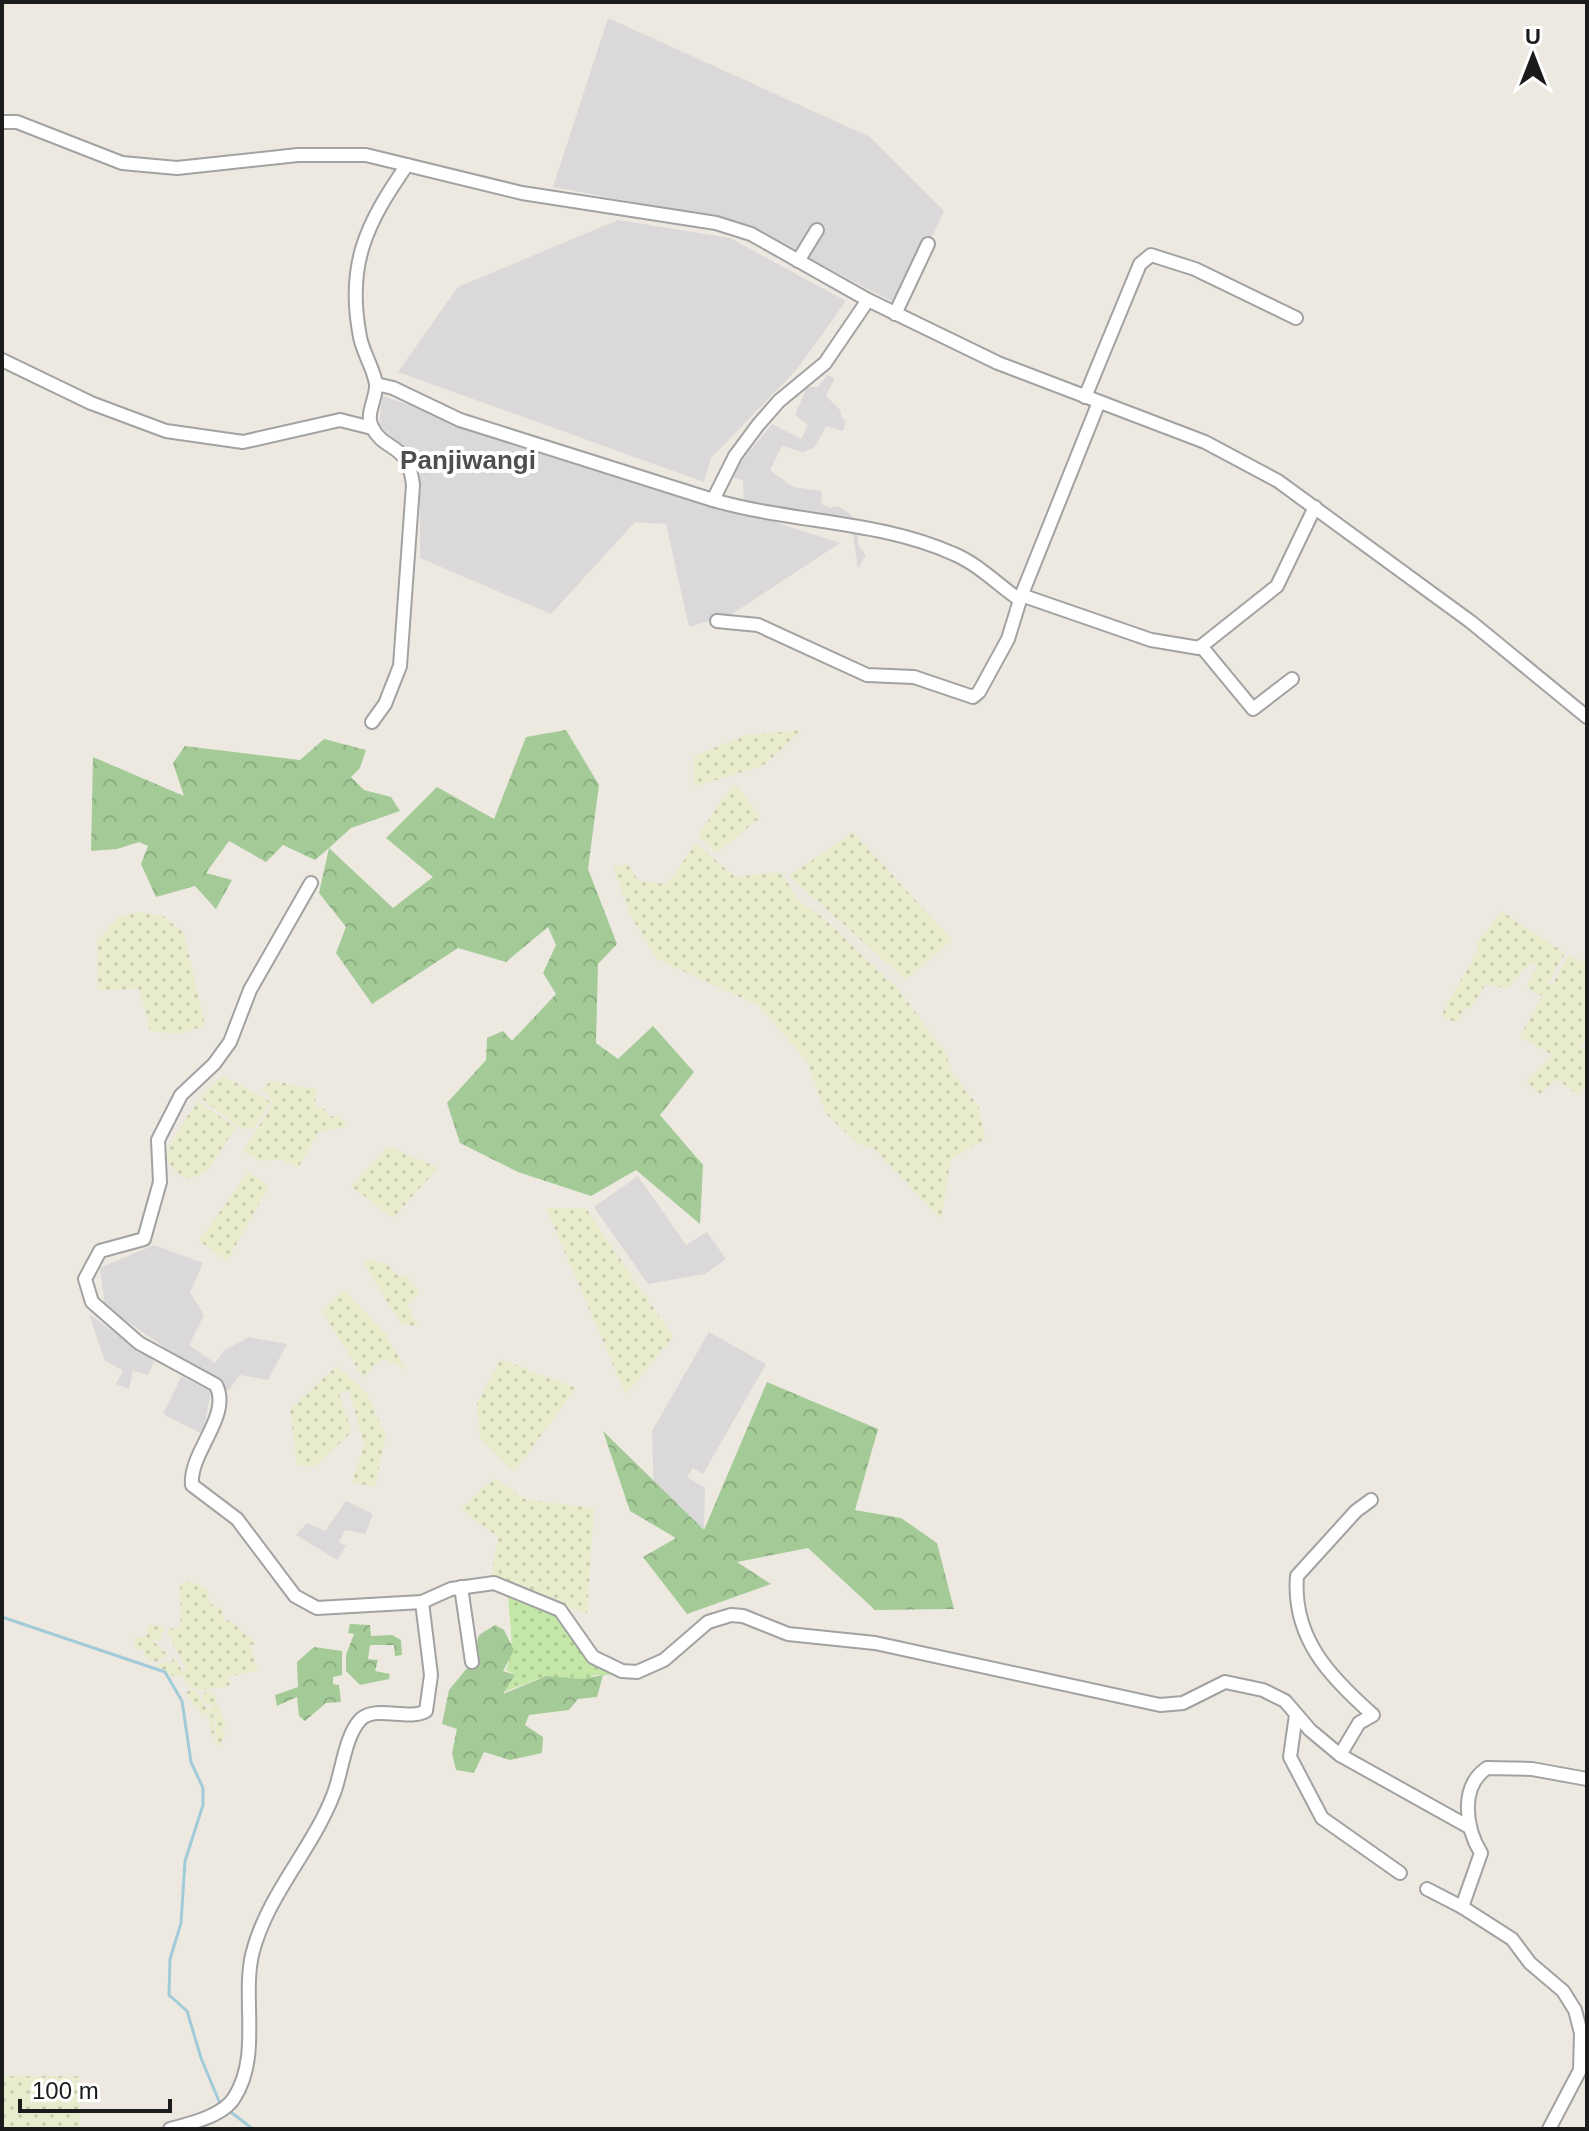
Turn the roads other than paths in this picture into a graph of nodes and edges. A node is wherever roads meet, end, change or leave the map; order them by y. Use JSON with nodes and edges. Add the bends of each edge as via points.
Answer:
{"nodes":[{"id":1,"x":2,"y":122,"type":"edge"},
{"id":2,"x":407,"y":165,"type":"junction"},
{"id":3,"x":817,"y":230,"type":"dead end"},
{"id":4,"x":928,"y":244,"type":"dead end"},
{"id":5,"x":798,"y":261,"type":"junction"},
{"id":6,"x":868,"y":300,"type":"junction"},
{"id":7,"x":895,"y":314,"type":"junction"},
{"id":8,"x":1296,"y":318,"type":"dead end"},
{"id":9,"x":2,"y":360,"type":"edge"},
{"id":10,"x":376,"y":384,"type":"junction"},
{"id":11,"x":1085,"y":397,"type":"junction"},
{"id":12,"x":1099,"y":402,"type":"junction"},
{"id":13,"x":372,"y":428,"type":"junction"},
{"id":14,"x":713,"y":500,"type":"junction"},
{"id":15,"x":1315,"y":507,"type":"junction"},
{"id":16,"x":1020,"y":597,"type":"junction"},
{"id":17,"x":717,"y":621,"type":"dead end"},
{"id":18,"x":1201,"y":646,"type":"junction"},
{"id":19,"x":1292,"y":679,"type":"dead end"},
{"id":20,"x":1587,"y":717,"type":"edge"},
{"id":21,"x":372,"y":722,"type":"dead end"},
{"id":22,"x":311,"y":883,"type":"dead end"},
{"id":23,"x":1371,"y":1500,"type":"dead end"},
{"id":24,"x":461,"y":1587,"type":"junction"},
{"id":25,"x":422,"y":1602,"type":"junction"},
{"id":26,"x":472,"y":1662,"type":"dead end"},
{"id":27,"x":1296,"y":1715,"type":"junction"},
{"id":28,"x":1340,"y":1755,"type":"junction"},
{"id":29,"x":1587,"y":1779,"type":"edge"},
{"id":30,"x":1469,"y":1827,"type":"junction"},
{"id":31,"x":1400,"y":1873,"type":"dead end"},
{"id":32,"x":1427,"y":1889,"type":"dead end"},
{"id":33,"x":1462,"y":1907,"type":"junction"},
{"id":34,"x":1584,"y":2059,"type":"edge"},
{"id":35,"x":170,"y":2129,"type":"edge"},
{"id":36,"x":1549,"y":2129,"type":"edge"}],
"edges":[{"from":1,"to":2,"type":"street","via":[[17,122],[122,163],[177,168],[298,155],[362,155]]},
{"from":2,"to":5,"type":"street","via":[[522,193],[720,224],[751,234]]},
{"from":2,"to":10,"type":"street","via":[[371,222],[356,268],[358,323]]},
{"from":3,"to":5,"type":"street"},
{"from":4,"to":7,"type":"street"},
{"from":5,"to":6,"type":"street"},
{"from":6,"to":7,"type":"street"},
{"from":6,"to":14,"type":"street","via":[[825,363],[758,425]]},
{"from":7,"to":11,"type":"street"},
{"from":8,"to":11,"type":"street","via":[[1195,269],[1151,255],[1140,264]]},
{"from":9,"to":13,"type":"street","via":[[91,403],[166,431],[243,442],[340,420]]},
{"from":10,"to":13,"type":"street"},
{"from":10,"to":14,"type":"street","via":[[460,420]]},
{"from":11,"to":12,"type":"street"},
{"from":12,"to":15,"type":"street","via":[[1205,442]]},
{"from":12,"to":16,"type":"street"},
{"from":13,"to":21,"type":"street","via":[[407,459],[413,492],[400,666]]},
{"from":14,"to":16,"type":"street","via":[[943,549]]},
{"from":15,"to":18,"type":"street","via":[[1277,586]]},
{"from":15,"to":20,"type":"street","via":[[1475,625]]},
{"from":16,"to":17,"type":"street","via":[[1008,639],[973,697],[914,677],[867,675],[758,625]]},
{"from":16,"to":18,"type":"street","via":[[1151,640],[1188,649]]},
{"from":18,"to":19,"type":"street","via":[[1253,709]]},
{"from":22,"to":25,"type":"street","via":[[250,990],[230,1042],[181,1095],[158,1140],[160,1182],[144,1239],[100,1251],[85,1288],[92,1302],[139,1343],[216,1385],[220,1400],[195,1463],[192,1485],[237,1519],[295,1596],[327,1609]]},
{"from":23,"to":28,"type":"street","via":[[1297,1576],[1300,1622],[1320,1664],[1373,1715],[1359,1723]]},
{"from":24,"to":25,"type":"street"},
{"from":24,"to":26,"type":"street"},
{"from":24,"to":27,"type":"street","via":[[494,1583],[545,1602],[568,1618],[593,1657],[622,1671],[637,1672],[664,1660],[708,1622],[731,1615],[788,1634],[875,1643],[1160,1705],[1183,1703],[1231,1682],[1279,1697]]},
{"from":25,"to":35,"type":"street","via":[[431,1659],[428,1706],[419,1715],[371,1715],[358,1724],[329,1804],[258,1936],[250,1965],[247,2053],[233,2101]]},
{"from":27,"to":28,"type":"street"},
{"from":27,"to":31,"type":"street","via":[[1290,1757],[1322,1818]]},
{"from":28,"to":30,"type":"street"},
{"from":29,"to":30,"type":"street","via":[[1487,1768],[1469,1799]]},
{"from":30,"to":33,"type":"street","via":[[1481,1853]]},
{"from":32,"to":33,"type":"street"},
{"from":33,"to":34,"type":"street","via":[[1512,1939],[1567,1995],[1581,2029]]},
{"from":34,"to":36,"type":"street"}]}
